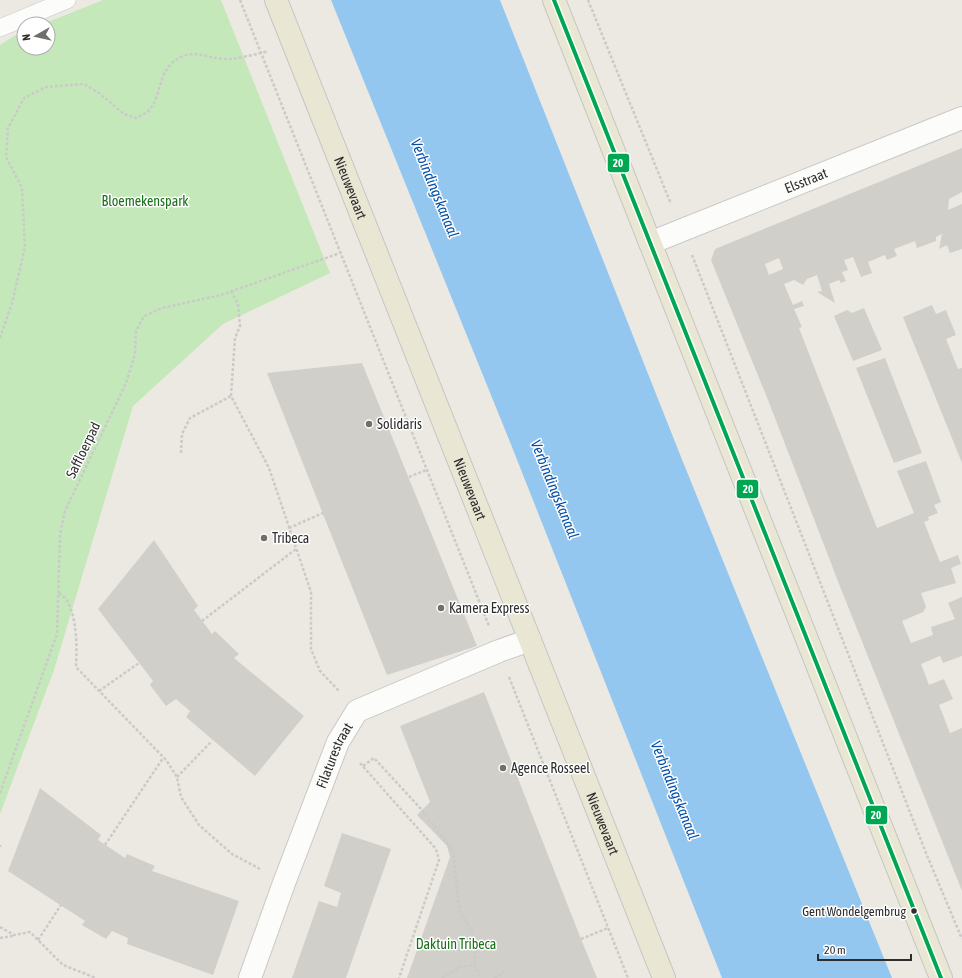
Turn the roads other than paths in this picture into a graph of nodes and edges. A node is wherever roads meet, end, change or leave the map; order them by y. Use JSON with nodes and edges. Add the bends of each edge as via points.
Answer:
{"nodes":[{"id":1,"x":67,"y":0,"type":"edge"},
{"id":2,"x":276,"y":0,"type":"edge"},
{"id":3,"x":554,"y":0,"type":"edge"},
{"id":4,"x":0,"y":28,"type":"edge"},
{"id":5,"x":962,"y":118,"type":"edge"},
{"id":6,"x":650,"y":243,"type":"junction"},
{"id":7,"x":530,"y":640,"type":"junction"},
{"id":8,"x":250,"y":978,"type":"edge"},
{"id":9,"x":664,"y":978,"type":"edge"},
{"id":10,"x":942,"y":978,"type":"edge"}],
"edges":[{"from":1,"to":4,"type":"lane"},
{"from":2,"to":7,"type":"main road","name":"Nieuwevaart"},
{"from":3,"to":6,"type":"main road"},
{"from":5,"to":6,"type":"street","name":"Elsstraat"},
{"from":6,"to":10,"type":"main road"},
{"from":7,"to":8,"type":"street","name":"Filaturestraat","via":[[357,711],[338,742]]},
{"from":7,"to":9,"type":"main road","name":"Nieuwevaart"}]}
